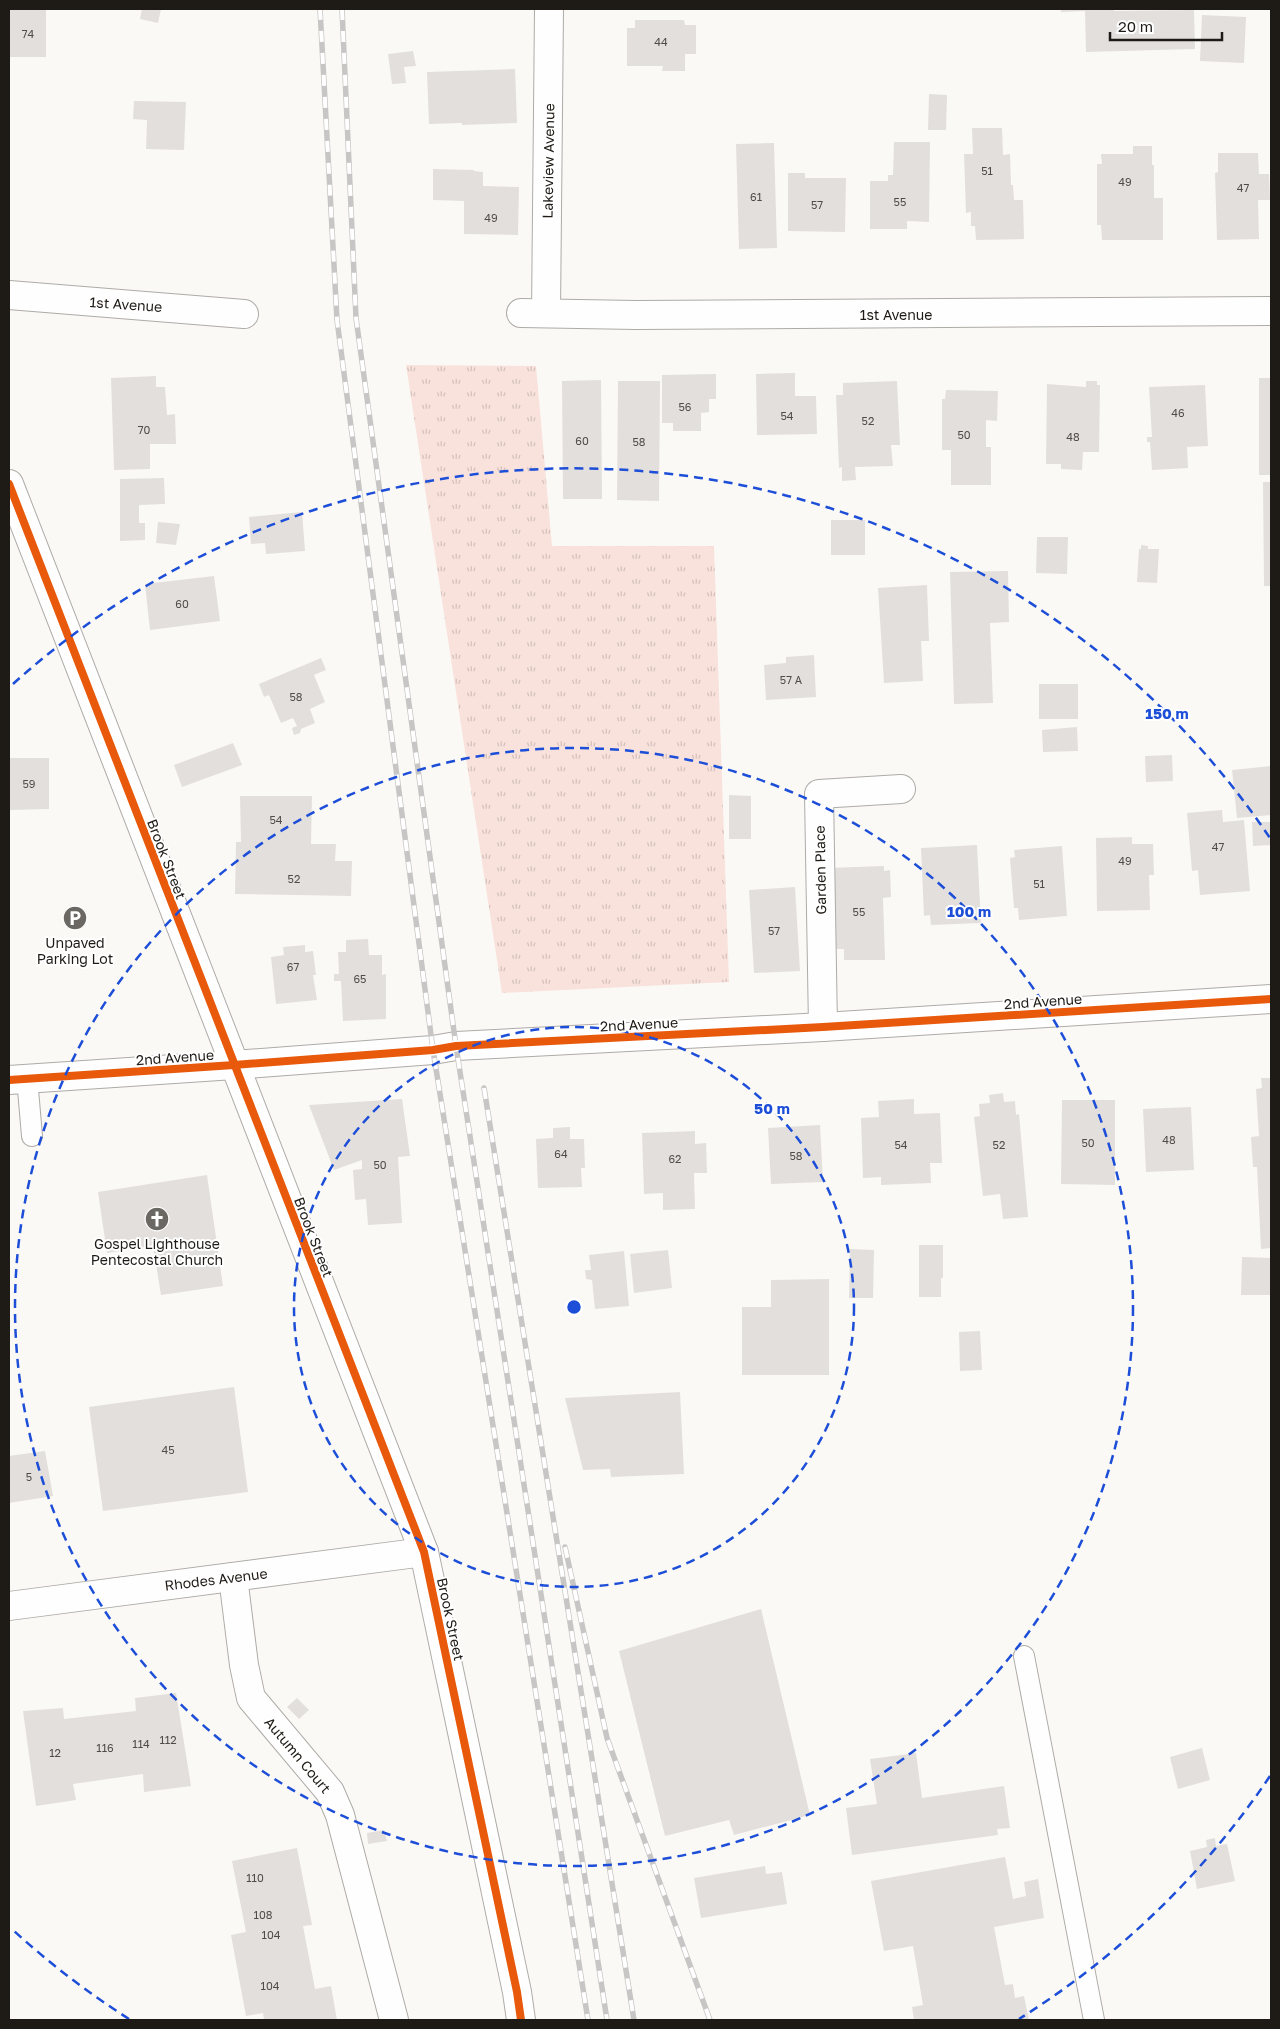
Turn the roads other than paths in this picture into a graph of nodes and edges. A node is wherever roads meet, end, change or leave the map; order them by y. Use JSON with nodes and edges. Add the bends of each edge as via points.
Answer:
{"nodes":[{"id":1,"x":549,"y":9,"type":"edge"},
{"id":2,"x":9,"y":295,"type":"edge"},
{"id":3,"x":1271,"y":311,"type":"edge"},
{"id":4,"x":534,"y":313,"type":"joint"},
{"id":5,"x":244,"y":314,"type":"dead end"},
{"id":6,"x":9,"y":484,"type":"edge"},
{"id":7,"x":901,"y":790,"type":"dead end"},
{"id":8,"x":1271,"y":999,"type":"edge"},
{"id":9,"x":823,"y":1027,"type":"junction"},
{"id":10,"x":234,"y":1065,"type":"junction"},
{"id":11,"x":18,"y":1079,"type":"edge"},
{"id":12,"x":32,"y":1136,"type":"dead end"},
{"id":13,"x":424,"y":1552,"type":"junction"},
{"id":14,"x":232,"y":1577,"type":"junction"},
{"id":15,"x":9,"y":1606,"type":"edge"},
{"id":16,"x":1024,"y":1656,"type":"dead end"},
{"id":17,"x":394,"y":2020,"type":"edge"},
{"id":18,"x":521,"y":2020,"type":"edge"},
{"id":19,"x":1094,"y":2020,"type":"edge"}],
"edges":[{"from":1,"to":4,"type":"street","name":"Lakeview Avenue"},
{"from":2,"to":5,"type":"street","name":"1st Avenue"},
{"from":3,"to":4,"type":"street","name":"1st Avenue"},
{"from":6,"to":10,"type":"street","name":"Brook Street"},
{"from":7,"to":9,"type":"street","name":"Garden Place","via":[[819,794]]},
{"from":8,"to":9,"type":"street","name":"2nd Avenue"},
{"from":9,"to":10,"type":"street","name":"2nd Avenue","via":[[456,1046]]},
{"from":10,"to":11,"type":"street","name":"2nd Avenue"},
{"from":10,"to":13,"type":"street","name":"Brook Street"},
{"from":11,"to":12,"type":"lane"},
{"from":13,"to":14,"type":"street","name":"Rhodes Avenue"},
{"from":13,"to":18,"type":"street","name":"Brook Street"},
{"from":14,"to":15,"type":"street","name":"Rhodes Avenue"},
{"from":14,"to":17,"type":"street","name":"Autumn Court","via":[[251,1698],[330,1792],[340,1815]]},
{"from":16,"to":19,"type":"lane"}]}
